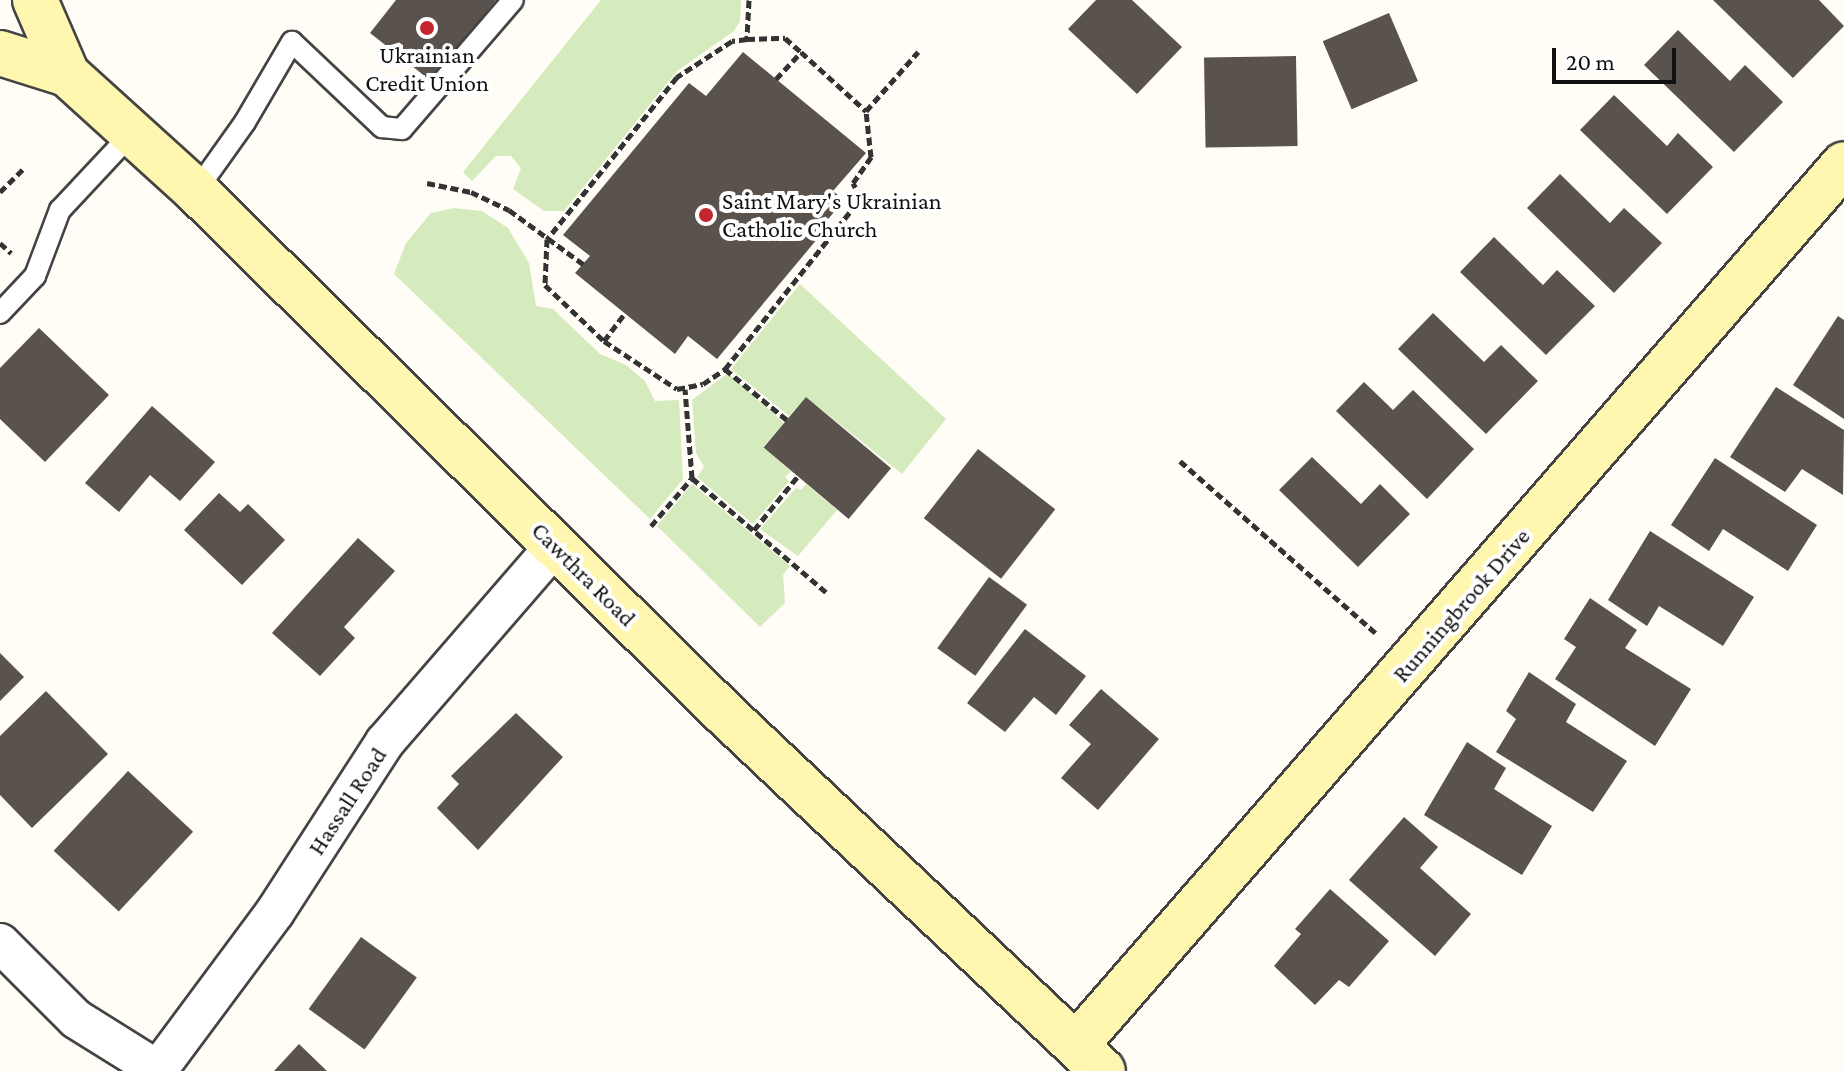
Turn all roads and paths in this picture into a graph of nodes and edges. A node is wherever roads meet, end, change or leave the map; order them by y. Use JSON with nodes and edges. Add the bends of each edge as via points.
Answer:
{"nodes":[{"id":1,"x":35,"y":0,"type":"edge"},
{"id":2,"x":513,"y":0,"type":"edge"},
{"id":3,"x":749,"y":0,"type":"edge"},
{"id":4,"x":747,"y":39,"type":"junction"},
{"id":5,"x":801,"y":52,"type":"junction"},
{"id":6,"x":918,"y":52,"type":"dead end"},
{"id":7,"x":0,"y":53,"type":"edge"},
{"id":8,"x":67,"y":74,"type":"junction"},
{"id":9,"x":776,"y":79,"type":"dead end"},
{"id":10,"x":866,"y":111,"type":"junction"},
{"id":11,"x":132,"y":133,"type":"junction"},
{"id":12,"x":1844,"y":164,"type":"edge"},
{"id":13,"x":23,"y":169,"type":"dead end"},
{"id":14,"x":427,"y":183,"type":"dead end"},
{"id":15,"x":196,"y":191,"type":"junction"},
{"id":16,"x":0,"y":192,"type":"edge"},
{"id":17,"x":861,"y":198,"type":"junction"},
{"id":18,"x":893,"y":207,"type":"dead end"},
{"id":19,"x":547,"y":239,"type":"junction"},
{"id":20,"x":583,"y":264,"type":"dead end"},
{"id":21,"x":0,"y":313,"type":"edge"},
{"id":22,"x":625,"y":313,"type":"dead end"},
{"id":23,"x":604,"y":341,"type":"junction"},
{"id":24,"x":725,"y":369,"type":"junction"},
{"id":25,"x":685,"y":389,"type":"junction"},
{"id":26,"x":787,"y":420,"type":"dead end"},
{"id":27,"x":1180,"y":461,"type":"dead end"},
{"id":28,"x":798,"y":476,"type":"dead end"},
{"id":29,"x":692,"y":478,"type":"junction"},
{"id":30,"x":651,"y":526,"type":"dead end"},
{"id":31,"x":754,"y":530,"type":"junction"},
{"id":32,"x":555,"y":546,"type":"junction"},
{"id":33,"x":826,"y":592,"type":"dead end"},
{"id":34,"x":1376,"y":633,"type":"dead end"},
{"id":35,"x":0,"y":943,"type":"edge"},
{"id":36,"x":1090,"y":1058,"type":"edge"},
{"id":37,"x":158,"y":1070,"type":"edge"}],
"edges":[{"from":1,"to":8,"type":"main road","name":"Cawthra Road"},
{"from":2,"to":15,"type":"lane","via":[[402,129],[382,127],[292,42]]},
{"from":3,"to":4,"type":"path"},
{"from":4,"to":5,"type":"path","via":[[785,38]]},
{"from":4,"to":19,"type":"path","via":[[732,41],[677,77]]},
{"from":5,"to":9,"type":"path"},
{"from":5,"to":10,"type":"path"},
{"from":6,"to":10,"type":"path"},
{"from":7,"to":8,"type":"main road","name":"Cawthra Road"},
{"from":8,"to":11,"type":"main road","name":"Cawthra Road"},
{"from":10,"to":17,"type":"path","via":[[871,157],[853,183]]},
{"from":11,"to":15,"type":"main road","name":"Cawthra Road"},
{"from":11,"to":21,"type":"lane","via":[[60,210],[35,276]]},
{"from":12,"to":36,"type":"main road","name":"Runningbrook Drive"},
{"from":13,"to":16,"type":"path"},
{"from":14,"to":19,"type":"path","via":[[484,198]]},
{"from":15,"to":32,"type":"main road","name":"Cawthra Road"},
{"from":17,"to":18,"type":"path"},
{"from":17,"to":24,"type":"path"},
{"from":19,"to":20,"type":"path"},
{"from":19,"to":23,"type":"path","via":[[545,285]]},
{"from":22,"to":23,"type":"path"},
{"from":23,"to":25,"type":"path","via":[[677,389]]},
{"from":24,"to":25,"type":"path"},
{"from":24,"to":26,"type":"path"},
{"from":25,"to":29,"type":"path"},
{"from":27,"to":34,"type":"path"},
{"from":28,"to":31,"type":"path"},
{"from":29,"to":30,"type":"path"},
{"from":29,"to":31,"type":"path"},
{"from":31,"to":33,"type":"path"},
{"from":32,"to":36,"type":"main road","name":"Cawthra Road"},
{"from":32,"to":37,"type":"street","name":"Hassall Road","via":[[385,742],[275,912]]},
{"from":35,"to":37,"type":"street","via":[[76,1019]]}]}
